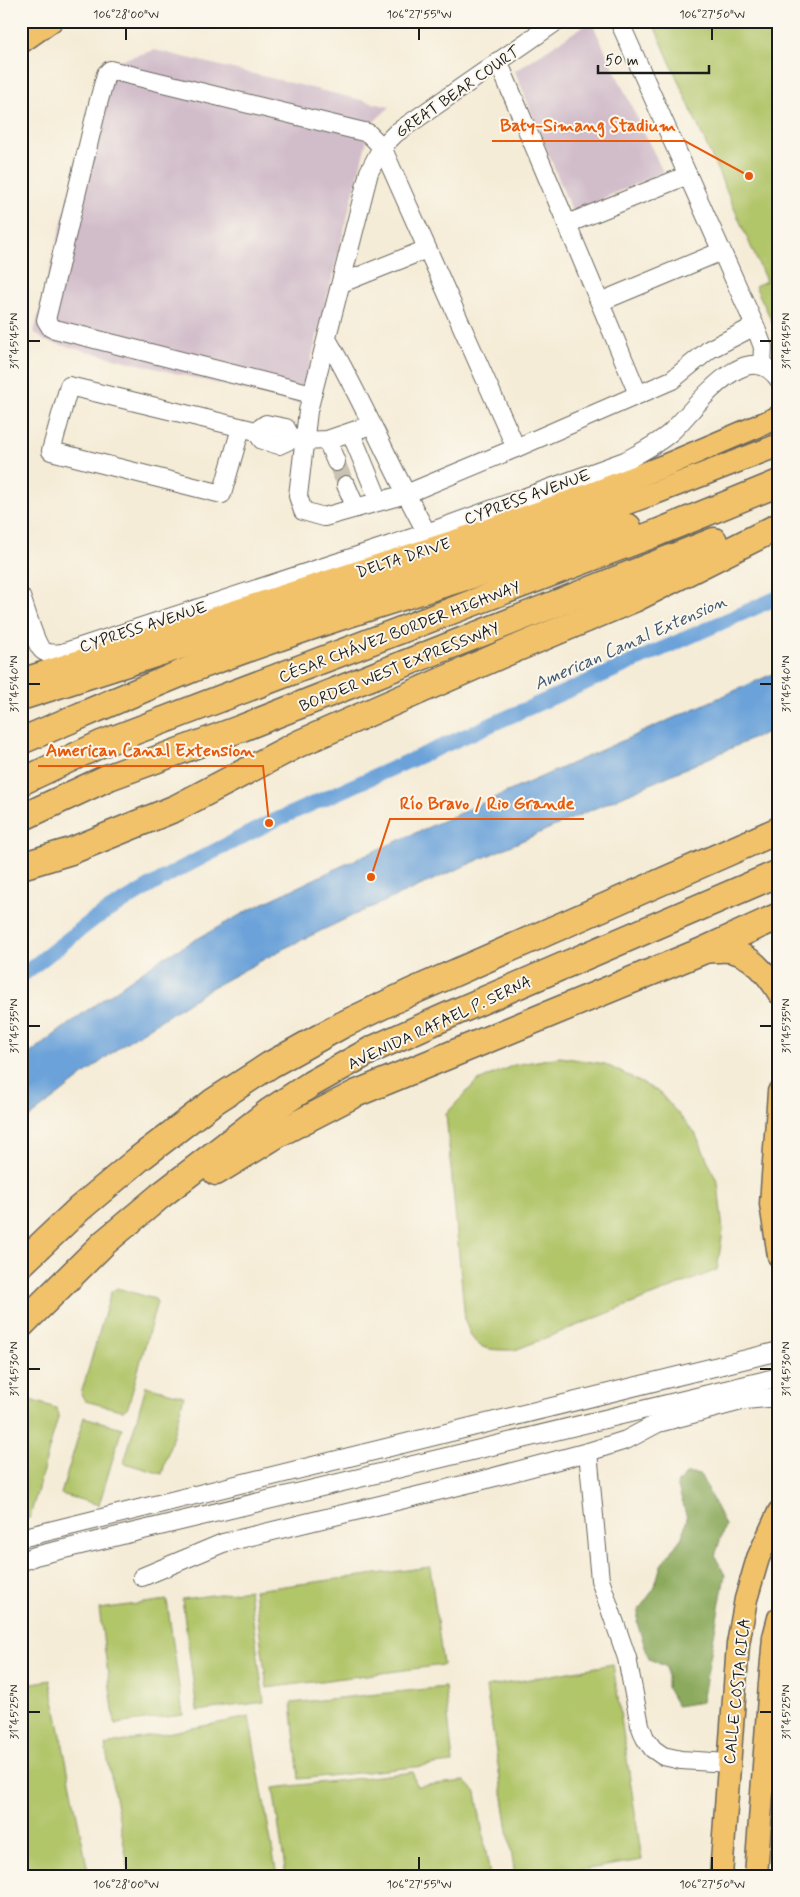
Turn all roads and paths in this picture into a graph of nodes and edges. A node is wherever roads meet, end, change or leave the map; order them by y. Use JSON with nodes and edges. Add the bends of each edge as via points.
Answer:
{"nodes":[{"id":1,"x":51,"y":21,"type":"edge"},
{"id":2,"x":557,"y":21,"type":"edge"},
{"id":3,"x":619,"y":21,"type":"edge"},
{"id":4,"x":21,"y":42,"type":"edge"},
{"id":5,"x":498,"y":61,"type":"junction"},
{"id":6,"x":382,"y":147,"type":"junction"},
{"id":7,"x":688,"y":175,"type":"junction"},
{"id":8,"x":568,"y":224,"type":"junction"},
{"id":9,"x":427,"y":249,"type":"junction"},
{"id":10,"x":722,"y":251,"type":"junction"},
{"id":11,"x":342,"y":283,"type":"junction"},
{"id":12,"x":600,"y":302,"type":"junction"},
{"id":13,"x":755,"y":326,"type":"junction"},
{"id":14,"x":327,"y":339,"type":"junction"},
{"id":15,"x":762,"y":366,"type":"junction"},
{"id":16,"x":779,"y":380,"type":"edge"},
{"id":17,"x":312,"y":394,"type":"junction"},
{"id":18,"x":638,"y":394,"type":"junction"},
{"id":19,"x":779,"y":417,"type":"edge"},
{"id":20,"x":371,"y":425,"type":"junction"},
{"id":21,"x":248,"y":429,"type":"junction"},
{"id":22,"x":351,"y":433,"type":"junction"},
{"id":23,"x":298,"y":440,"type":"junction"},
{"id":24,"x":327,"y":440,"type":"junction"},
{"id":25,"x":779,"y":445,"type":"edge"},
{"id":26,"x":516,"y":448,"type":"junction"},
{"id":27,"x":336,"y":462,"type":"tunnel mouth"},
{"id":28,"x":779,"y":481,"type":"edge"},
{"id":29,"x":346,"y":485,"type":"tunnel mouth"},
{"id":30,"x":406,"y":494,"type":"junction"},
{"id":31,"x":379,"y":501,"type":"junction"},
{"id":32,"x":356,"y":508,"type":"junction"},
{"id":33,"x":779,"y":516,"type":"edge"},
{"id":34,"x":779,"y":526,"type":"edge"},
{"id":35,"x":427,"y":533,"type":"junction"},
{"id":36,"x":21,"y":597,"type":"edge"},
{"id":37,"x":308,"y":597,"type":"junction"},
{"id":38,"x":21,"y":680,"type":"edge"},
{"id":39,"x":21,"y":699,"type":"edge"},
{"id":40,"x":21,"y":741,"type":"edge"},
{"id":41,"x":21,"y":782,"type":"edge"},
{"id":42,"x":21,"y":818,"type":"edge"},
{"id":43,"x":779,"y":830,"type":"edge"},
{"id":44,"x":21,"y":866,"type":"edge"},
{"id":45,"x":779,"y":873,"type":"edge"},
{"id":46,"x":779,"y":916,"type":"edge"},
{"id":47,"x":700,"y":952,"type":"junction"},
{"id":48,"x":779,"y":993,"type":"edge"},
{"id":49,"x":779,"y":1092,"type":"edge"},
{"id":50,"x":160,"y":1196,"type":"junction"},
{"id":51,"x":779,"y":1256,"type":"edge"},
{"id":52,"x":21,"y":1264,"type":"edge"},
{"id":53,"x":21,"y":1325,"type":"edge"},
{"id":54,"x":779,"y":1351,"type":"edge"},
{"id":55,"x":760,"y":1356,"type":"junction"},
{"id":56,"x":722,"y":1365,"type":"junction"},
{"id":57,"x":772,"y":1378,"type":"edge"},
{"id":58,"x":728,"y":1389,"type":"junction"},
{"id":59,"x":779,"y":1397,"type":"edge"},
{"id":60,"x":392,"y":1448,"type":"junction"},
{"id":61,"x":588,"y":1452,"type":"junction"},
{"id":62,"x":387,"y":1471,"type":"junction"},
{"id":63,"x":779,"y":1512,"type":"edge"},
{"id":64,"x":21,"y":1538,"type":"edge"},
{"id":65,"x":21,"y":1562,"type":"edge"},
{"id":66,"x":142,"y":1577,"type":"dead end"},
{"id":67,"x":779,"y":1618,"type":"edge"},
{"id":68,"x":729,"y":1763,"type":"junction"},
{"id":69,"x":721,"y":1876,"type":"edge"},
{"id":70,"x":756,"y":1876,"type":"edge"}],
"edges":[{"from":1,"to":4,"type":"main road"},
{"from":2,"to":5,"type":"street","name":"GREAT BEAR COURT"},
{"from":3,"to":7,"type":"street"},
{"from":5,"to":6,"type":"street","name":"GREAT BEAR COURT","via":[[396,133]]},
{"from":5,"to":8,"type":"street"},
{"from":6,"to":9,"type":"street"},
{"from":6,"to":11,"type":"street","name":"GREAT BEAR COURT","via":[[369,172]]},
{"from":6,"to":17,"type":"street","via":[[368,134],[110,70],[106,74],[46,320],[51,328]]},
{"from":7,"to":8,"type":"street"},
{"from":7,"to":10,"type":"street"},
{"from":8,"to":12,"type":"street"},
{"from":9,"to":11,"type":"street"},
{"from":9,"to":26,"type":"street"},
{"from":10,"to":12,"type":"street"},
{"from":10,"to":13,"type":"street"},
{"from":11,"to":14,"type":"street","name":"GREAT BEAR COURT"},
{"from":12,"to":18,"type":"street"},
{"from":13,"to":15,"type":"street","via":[[763,346]]},
{"from":13,"to":18,"type":"street","via":[[710,350],[672,380]]},
{"from":14,"to":17,"type":"street","name":"GREAT BEAR COURT"},
{"from":14,"to":20,"type":"street"},
{"from":15,"to":16,"type":"street"},
{"from":15,"to":35,"type":"street","name":"CYPRESS AVENUE","via":[[751,365],[715,384],[671,432],[625,461]]},
{"from":17,"to":23,"type":"street","name":"GREAT BEAR COURT"},
{"from":18,"to":26,"type":"street"},
{"from":19,"to":37,"type":"main road","name":"DELTA DRIVE","via":[[578,499]]},
{"from":20,"to":22,"type":"street"},
{"from":20,"to":30,"type":"street"},
{"from":21,"to":21,"type":"street","via":[[69,386],[51,452],[222,494]]},
{"from":21,"to":23,"type":"street","via":[[266,424],[286,428]]},
{"from":22,"to":24,"type":"street"},
{"from":22,"to":31,"type":"street"},
{"from":23,"to":24,"type":"street"},
{"from":23,"to":32,"type":"street","name":"GREAT BEAR COURT","via":[[298,496],[303,512],[324,517]]},
{"from":24,"to":27,"type":"street"},
{"from":25,"to":37,"type":"main road","name":"DELTA DRIVE","via":[[560,526]]},
{"from":26,"to":30,"type":"street"},
{"from":28,"to":40,"type":"highway","via":[[345,616],[192,670]]},
{"from":28,"to":41,"type":"highway","name":"CÉSAR CHÁVEZ BORDER HIGHWAY","via":[[659,532],[156,722]]},
{"from":29,"to":32,"type":"street"},
{"from":30,"to":31,"type":"street"},
{"from":30,"to":35,"type":"street"},
{"from":31,"to":32,"type":"street"},
{"from":33,"to":42,"type":"highway","name":"BORDER WEST EXPRESSWAY","via":[[110,777]]},
{"from":34,"to":44,"type":"highway","via":[[634,599],[298,744],[176,808],[71,852]]},
{"from":35,"to":36,"type":"street","name":"CYPRESS AVENUE","via":[[62,653],[43,651]]},
{"from":37,"to":38,"type":"main road","name":"DELTA DRIVE"},
{"from":37,"to":39,"type":"main road","name":"DELTA DRIVE"},
{"from":43,"to":52,"type":"highway","via":[[409,993],[270,1064],[213,1102],[140,1158]]},
{"from":45,"to":50,"type":"highway","name":"AVENIDA RAFAEL P. SERNA","via":[[373,1049],[270,1111]]},
{"from":46,"to":47,"type":"highway"},
{"from":47,"to":48,"type":"main road","via":[[740,955],[768,975]]},
{"from":47,"to":50,"type":"highway","via":[[355,1094],[214,1172]]},
{"from":49,"to":51,"type":"main road","via":[[771,1204]]},
{"from":50,"to":53,"type":"highway","name":"AVENIDA RAFAEL P. SERNA","via":[[105,1242]]},
{"from":54,"to":55,"type":"street"},
{"from":55,"to":56,"type":"street"},
{"from":55,"to":57,"type":"street"},
{"from":56,"to":58,"type":"street"},
{"from":56,"to":60,"type":"street"},
{"from":57,"to":58,"type":"street"},
{"from":58,"to":62,"type":"street"},
{"from":59,"to":61,"type":"street","via":[[745,1400],[658,1423],[626,1440]]},
{"from":60,"to":62,"type":"street","via":[[396,1458]]},
{"from":60,"to":64,"type":"street"},
{"from":61,"to":66,"type":"street","via":[[223,1543]]},
{"from":61,"to":68,"type":"street","via":[[600,1580],[627,1658],[645,1738],[663,1756]]},
{"from":62,"to":65,"type":"street"},
{"from":63,"to":68,"type":"main road","name":"CALLE COSTA RICA","via":[[758,1558],[746,1599],[738,1644]]},
{"from":67,"to":70,"type":"main road","name":"CALLE COSTA RICA","via":[[774,1637]]},
{"from":68,"to":69,"type":"main road","name":"CALLE COSTA RICA"}]}
